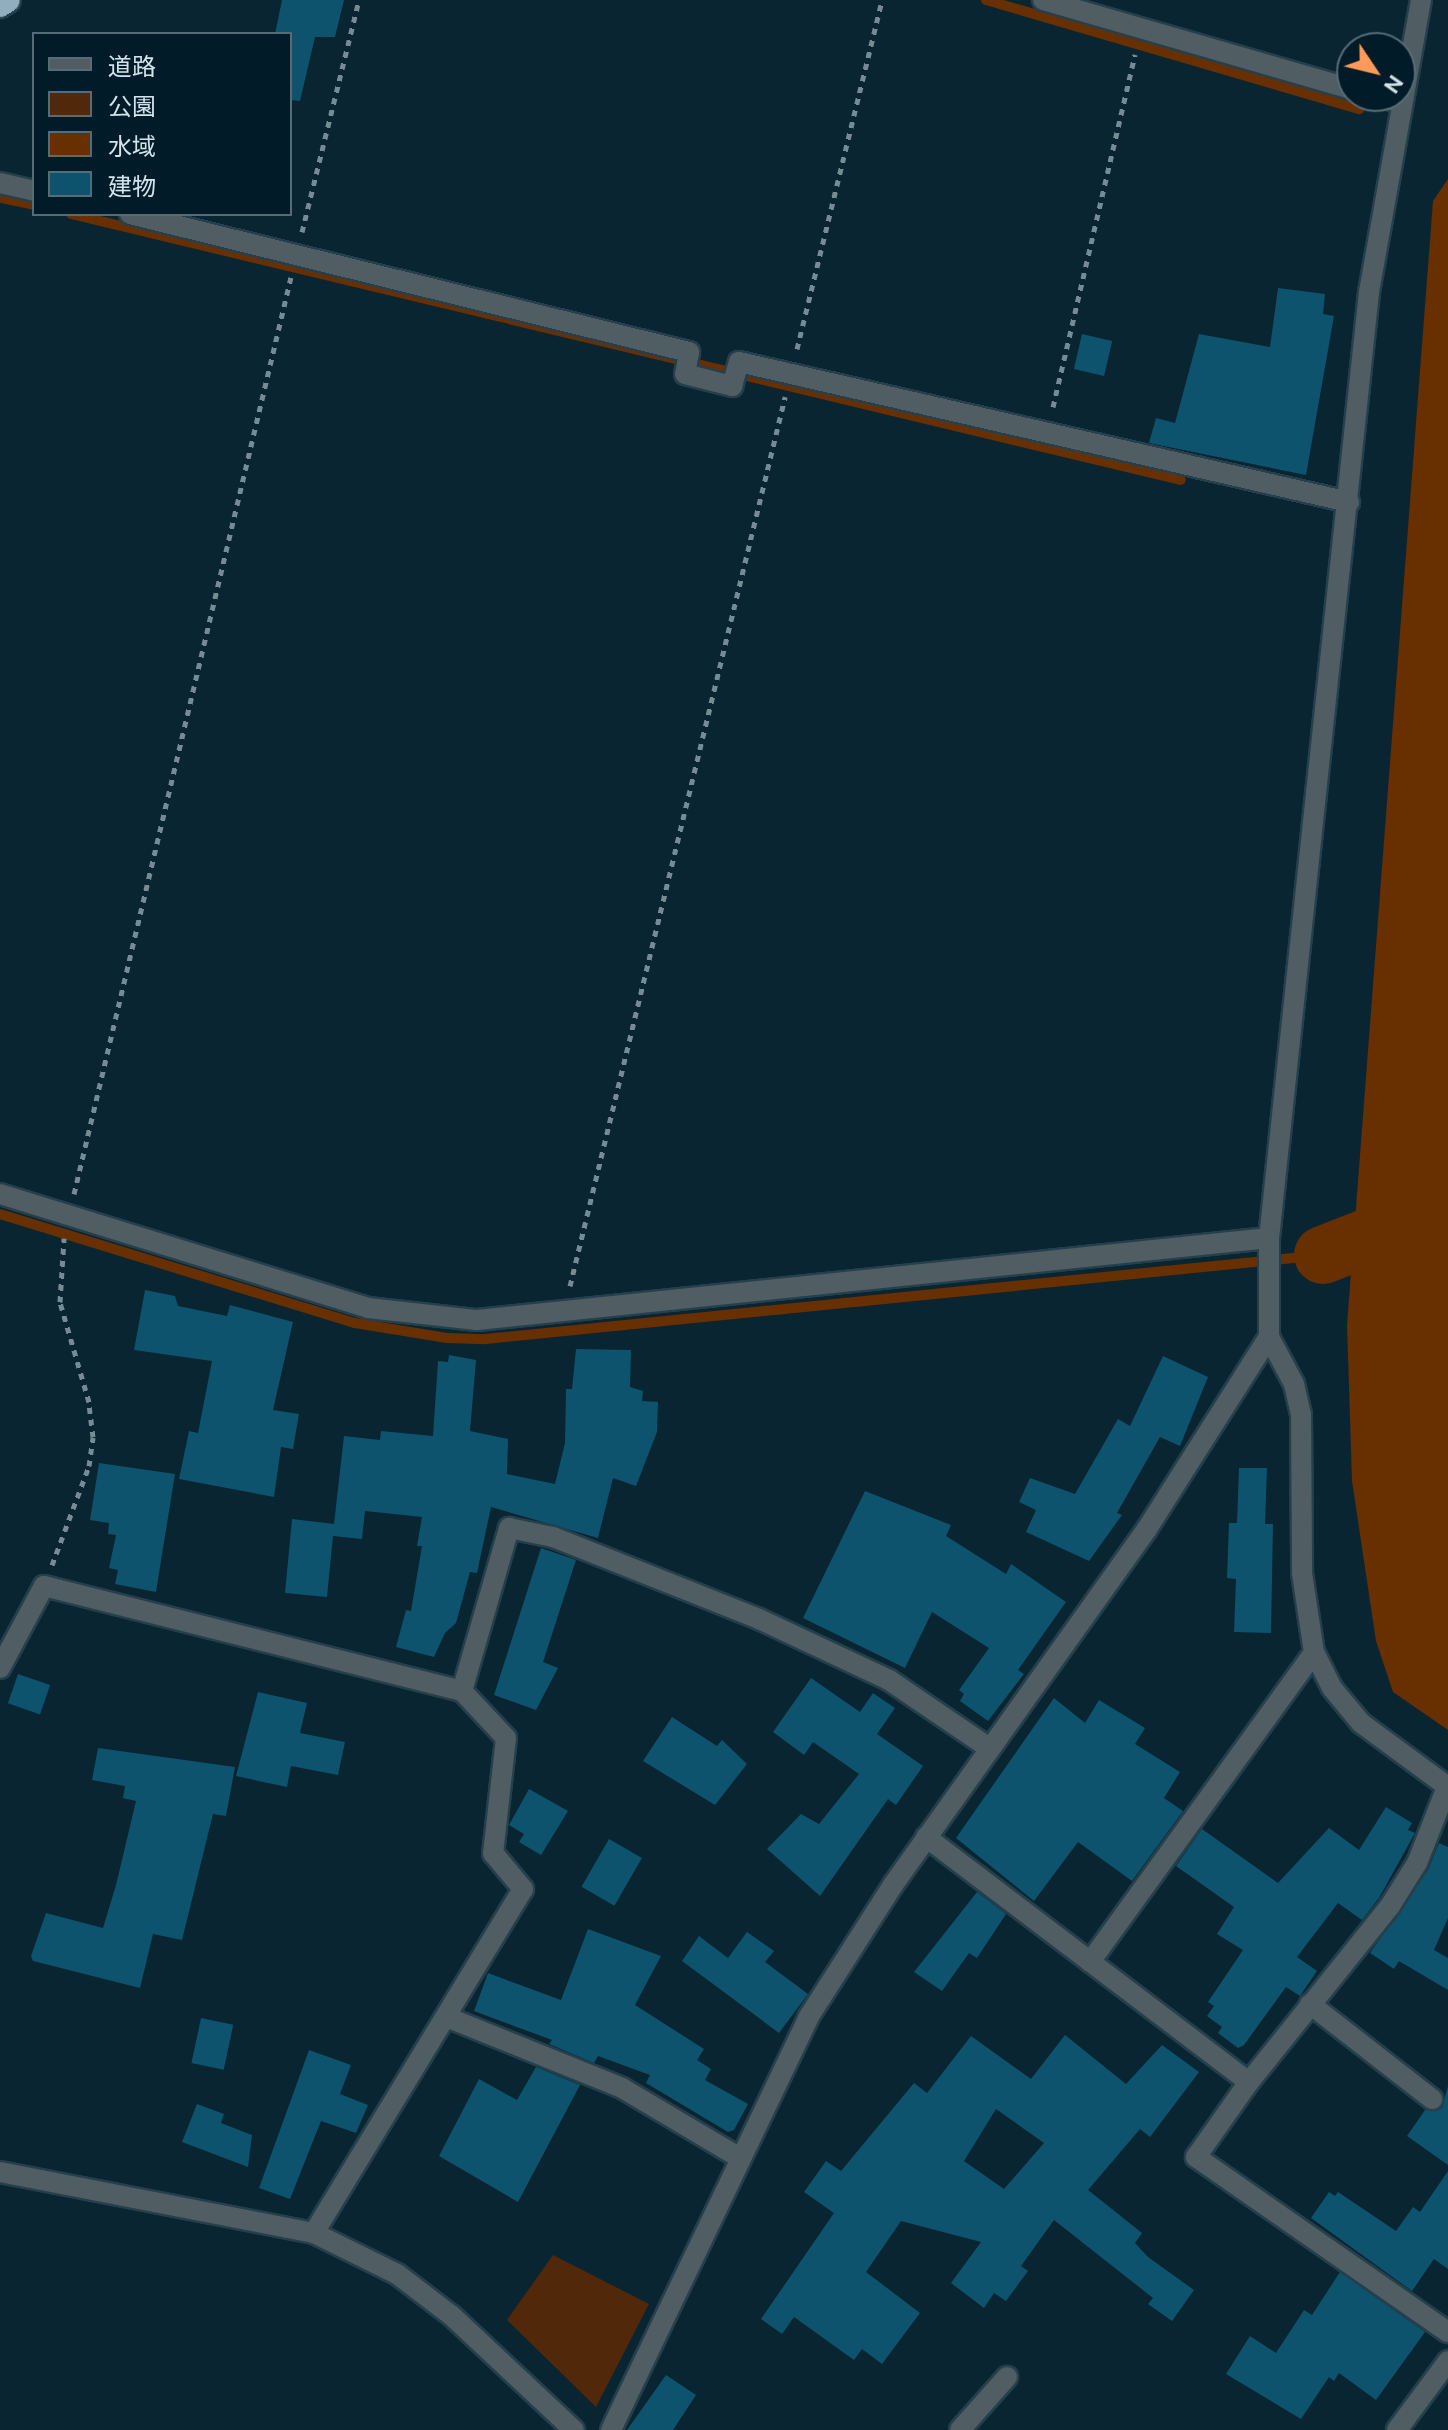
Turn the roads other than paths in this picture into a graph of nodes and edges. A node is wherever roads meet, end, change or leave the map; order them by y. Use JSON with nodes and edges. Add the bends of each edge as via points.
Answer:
{"nodes":[{"id":1,"x":8,"y":0,"type":"edge"},
{"id":2,"x":1043,"y":0,"type":"edge"},
{"id":3,"x":1421,"y":0,"type":"edge"},
{"id":4,"x":0,"y":5,"type":"edge"},
{"id":5,"x":1415,"y":32,"type":"edge"},
{"id":6,"x":1336,"y":84,"type":"edge"},
{"id":7,"x":1399,"y":112,"type":"edge"},
{"id":8,"x":0,"y":183,"type":"edge"},
{"id":9,"x":32,"y":191,"type":"edge"},
{"id":10,"x":139,"y":216,"type":"edge"},
{"id":11,"x":1349,"y":502,"type":"junction"},
{"id":12,"x":0,"y":1194,"type":"edge"},
{"id":13,"x":1269,"y":1238,"type":"junction"},
{"id":14,"x":1269,"y":1337,"type":"junction"},
{"id":15,"x":1314,"y":1652,"type":"junction"},
{"id":16,"x":0,"y":1668,"type":"edge"},
{"id":17,"x":462,"y":1691,"type":"junction"},
{"id":18,"x":989,"y":1748,"type":"junction"},
{"id":19,"x":1447,"y":1787,"type":"edge"},
{"id":20,"x":926,"y":1837,"type":"junction"},
{"id":21,"x":1090,"y":1962,"type":"junction"},
{"id":22,"x":1310,"y":2004,"type":"junction"},
{"id":23,"x":449,"y":2018,"type":"junction"},
{"id":24,"x":1249,"y":2082,"type":"junction"},
{"id":25,"x":1432,"y":2099,"type":"dead end"},
{"id":26,"x":740,"y":2158,"type":"junction"},
{"id":27,"x":0,"y":2172,"type":"edge"},
{"id":28,"x":314,"y":2233,"type":"junction"},
{"id":29,"x":1448,"y":2332,"type":"edge"},
{"id":30,"x":1448,"y":2361,"type":"edge"},
{"id":31,"x":1007,"y":2377,"type":"dead end"},
{"id":32,"x":574,"y":2430,"type":"edge"},
{"id":33,"x":611,"y":2430,"type":"edge"},
{"id":34,"x":960,"y":2430,"type":"edge"},
{"id":35,"x":1397,"y":2430,"type":"edge"}],
"edges":[{"from":1,"to":4,"type":"highway"},
{"from":2,"to":6,"type":"street"},
{"from":3,"to":5,"type":"street"},
{"from":7,"to":11,"type":"street","via":[[1369,292]]},
{"from":8,"to":9,"type":"street"},
{"from":10,"to":11,"type":"street","via":[[689,352],[685,374],[732,386],[739,362]]},
{"from":11,"to":13,"type":"street"},
{"from":12,"to":13,"type":"street","via":[[368,1308],[477,1320]]},
{"from":13,"to":14,"type":"street"},
{"from":14,"to":15,"type":"street","via":[[1294,1384],[1301,1415],[1302,1573]]},
{"from":14,"to":18,"type":"street","via":[[1147,1529]]},
{"from":15,"to":19,"type":"street","via":[[1332,1688],[1361,1723]]},
{"from":15,"to":21,"type":"street"},
{"from":16,"to":17,"type":"street","via":[[44,1586]]},
{"from":17,"to":18,"type":"street","via":[[509,1528],[553,1537],[759,1619],[889,1680]]},
{"from":17,"to":23,"type":"street","via":[[506,1738],[493,1853],[523,1889]]},
{"from":18,"to":20,"type":"street"},
{"from":19,"to":22,"type":"street","via":[[1411,1874]]},
{"from":20,"to":21,"type":"street"},
{"from":20,"to":26,"type":"street","via":[[808,2018]]},
{"from":21,"to":24,"type":"street"},
{"from":22,"to":24,"type":"street"},
{"from":22,"to":25,"type":"street"},
{"from":23,"to":26,"type":"street","via":[[622,2088]]},
{"from":23,"to":28,"type":"street"},
{"from":24,"to":29,"type":"street","via":[[1196,2157]]},
{"from":26,"to":33,"type":"street"},
{"from":27,"to":28,"type":"street"},
{"from":28,"to":32,"type":"street","via":[[397,2274],[452,2316]]},
{"from":30,"to":35,"type":"street"},
{"from":31,"to":34,"type":"street"}]}
